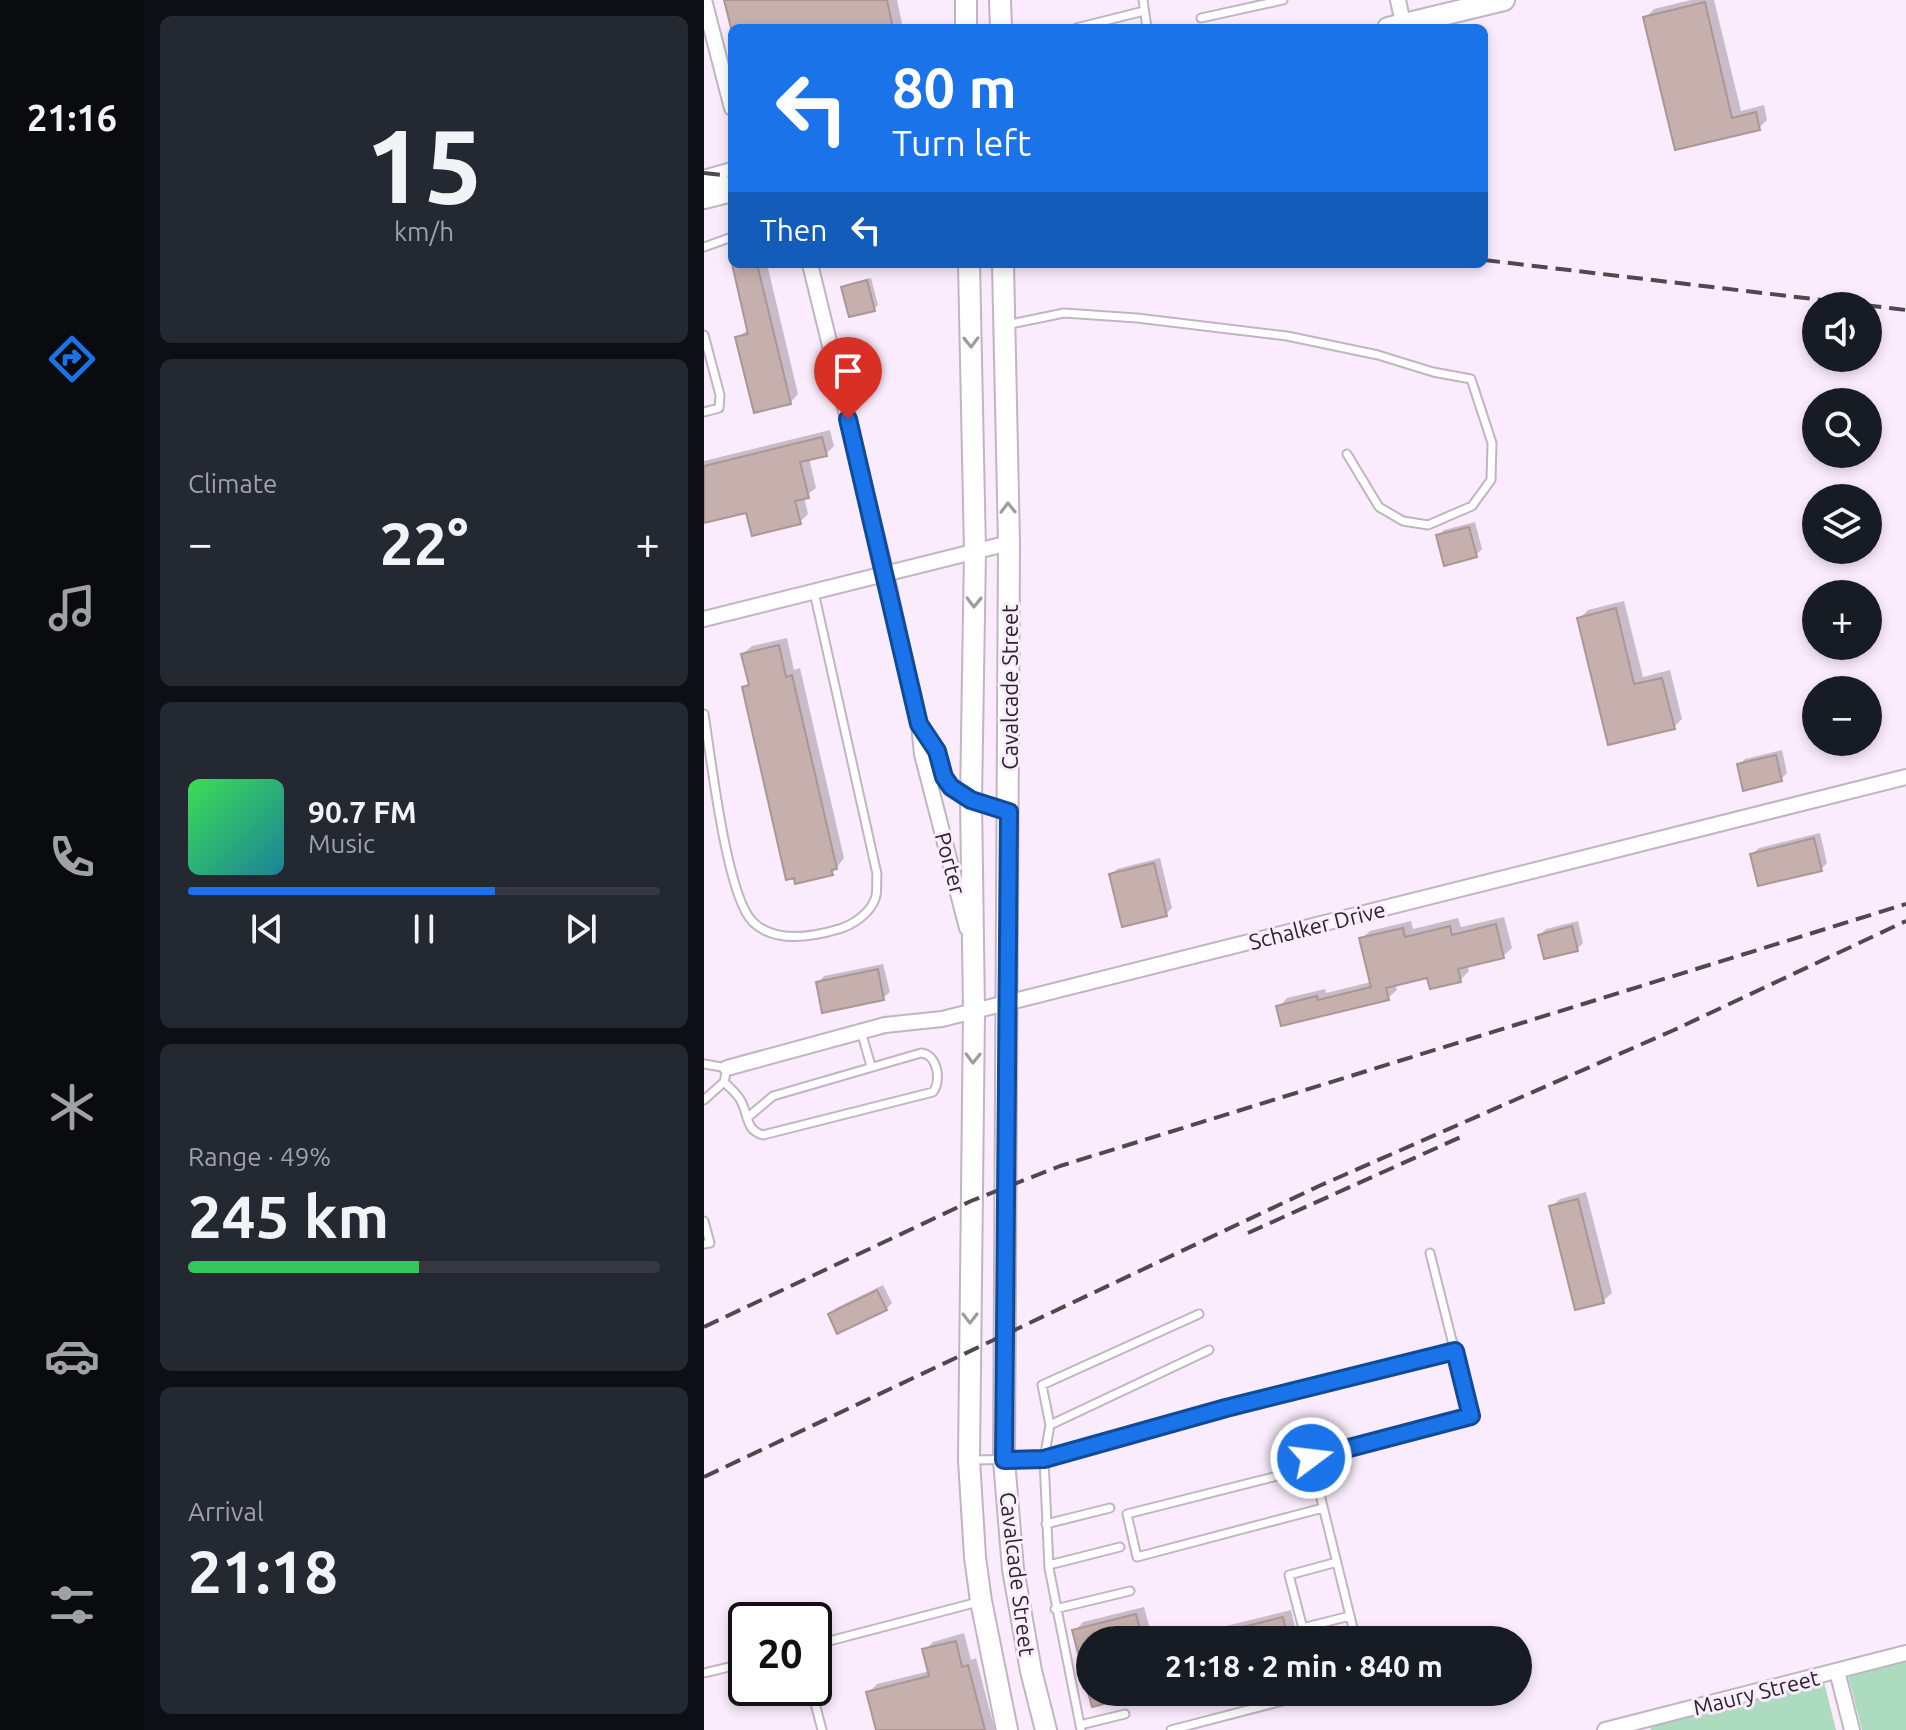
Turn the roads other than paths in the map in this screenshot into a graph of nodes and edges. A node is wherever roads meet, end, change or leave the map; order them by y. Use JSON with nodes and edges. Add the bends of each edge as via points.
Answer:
{"nodes":[{"id":1,"x":704,"y":0,"type":"edge"},
{"id":2,"x":966,"y":0,"type":"edge"},
{"id":3,"x":1000,"y":0,"type":"edge"},
{"id":4,"x":1143,"y":0,"type":"edge"},
{"id":5,"x":1283,"y":0,"type":"edge"},
{"id":6,"x":1398,"y":0,"type":"edge"},
{"id":7,"x":1504,"y":0,"type":"edge"},
{"id":8,"x":1144,"y":11,"type":"junction"},
{"id":9,"x":1201,"y":18,"type":"dead end"},
{"id":10,"x":707,"y":20,"type":"edge"},
{"id":11,"x":966,"y":24,"type":"edge"},
{"id":12,"x":1001,"y":24,"type":"edge"},
{"id":13,"x":1092,"y":24,"type":"edge"},
{"id":14,"x":1146,"y":24,"type":"edge"},
{"id":15,"x":1399,"y":24,"type":"edge"},
{"id":16,"x":1411,"y":24,"type":"edge"},
{"id":17,"x":728,"y":94,"type":"edge"},
{"id":18,"x":728,"y":174,"type":"edge"},
{"id":19,"x":704,"y":181,"type":"edge"},
{"id":20,"x":728,"y":192,"type":"edge"},
{"id":21,"x":704,"y":198,"type":"edge"},
{"id":22,"x":728,"y":238,"type":"edge"},
{"id":23,"x":704,"y":247,"type":"edge"},
{"id":24,"x":811,"y":268,"type":"edge"},
{"id":25,"x":969,"y":268,"type":"edge"},
{"id":26,"x":1003,"y":268,"type":"edge"},
{"id":27,"x":1004,"y":326,"type":"junction"},
{"id":28,"x":704,"y":335,"type":"edge"},
{"id":29,"x":704,"y":412,"type":"edge"},
{"id":30,"x":1347,"y":454,"type":"dead end"},
{"id":31,"x":1009,"y":543,"type":"junction"},
{"id":32,"x":975,"y":551,"type":"junction"},
{"id":33,"x":886,"y":574,"type":"junction"},
{"id":34,"x":814,"y":592,"type":"junction"},
{"id":35,"x":704,"y":619,"type":"edge"},
{"id":36,"x":704,"y":714,"type":"edge"},
{"id":37,"x":919,"y":724,"type":"junction"},
{"id":38,"x":1906,"y":777,"type":"edge"},
{"id":39,"x":971,"y":800,"type":"junction"},
{"id":40,"x":1009,"y":812,"type":"junction"},
{"id":41,"x":973,"y":955,"type":"junction"},
{"id":42,"x":1007,"y":1003,"type":"junction"},
{"id":43,"x":974,"y":1011,"type":"junction"},
{"id":44,"x":861,"y":1031,"type":"junction"},
{"id":45,"x":704,"y":1064,"type":"edge"},
{"id":46,"x":871,"y":1066,"type":"junction"},
{"id":47,"x":726,"y":1075,"type":"junction"},
{"id":48,"x":704,"y":1100,"type":"edge"},
{"id":49,"x":747,"y":1118,"type":"junction"},
{"id":50,"x":704,"y":1221,"type":"edge"},
{"id":51,"x":704,"y":1244,"type":"edge"},
{"id":52,"x":1430,"y":1253,"type":"dead end"},
{"id":53,"x":971,"y":1254,"type":"junction"},
{"id":54,"x":1004,"y":1255,"type":"junction"},
{"id":55,"x":1199,"y":1314,"type":"dead end"},
{"id":56,"x":1209,"y":1350,"type":"dead end"},
{"id":57,"x":1455,"y":1351,"type":"junction"},
{"id":58,"x":1050,"y":1425,"type":"junction"},
{"id":59,"x":1044,"y":1459,"type":"junction"},
{"id":60,"x":969,"y":1460,"type":"junction"},
{"id":61,"x":1004,"y":1460,"type":"junction"},
{"id":62,"x":1313,"y":1467,"type":"junction"},
{"id":63,"x":1110,"y":1508,"type":"dead end"},
{"id":64,"x":1323,"y":1508,"type":"junction"},
{"id":65,"x":1046,"y":1524,"type":"junction"},
{"id":66,"x":1120,"y":1547,"type":"dead end"},
{"id":67,"x":1337,"y":1562,"type":"junction"},
{"id":68,"x":1049,"y":1565,"type":"junction"},
{"id":69,"x":1130,"y":1591,"type":"dead end"},
{"id":70,"x":981,"y":1601,"type":"junction"},
{"id":71,"x":1055,"y":1609,"type":"junction"},
{"id":72,"x":1350,"y":1616,"type":"junction"},
{"id":73,"x":1302,"y":1626,"type":"edge"},
{"id":74,"x":1310,"y":1626,"type":"edge"},
{"id":75,"x":1352,"y":1626,"type":"edge"},
{"id":76,"x":832,"y":1640,"type":"edge"},
{"id":77,"x":1906,"y":1653,"type":"edge"},
{"id":78,"x":728,"y":1667,"type":"edge"},
{"id":79,"x":1031,"y":1671,"type":"junction"},
{"id":80,"x":1837,"y":1671,"type":"junction"},
{"id":81,"x":704,"y":1673,"type":"edge"},
{"id":82,"x":995,"y":1680,"type":"junction"},
{"id":83,"x":816,"y":1706,"type":"edge"},
{"id":84,"x":1263,"y":1706,"type":"edge"},
{"id":85,"x":1125,"y":1714,"type":"dead end"},
{"id":86,"x":1639,"y":1726,"type":"edge"},
{"id":87,"x":1080,"y":1727,"type":"edge"},
{"id":88,"x":822,"y":1730,"type":"edge"},
{"id":89,"x":1007,"y":1730,"type":"edge"},
{"id":90,"x":1046,"y":1730,"type":"edge"},
{"id":91,"x":1171,"y":1730,"type":"edge"},
{"id":92,"x":1605,"y":1730,"type":"edge"},
{"id":93,"x":1852,"y":1730,"type":"edge"}],
"edges":[{"from":1,"to":10,"type":"street"},
{"from":2,"to":11,"type":"main road"},
{"from":3,"to":12,"type":"main road"},
{"from":4,"to":8,"type":"lane"},
{"from":5,"to":9,"type":"lane"},
{"from":6,"to":15,"type":"street"},
{"from":7,"to":16,"type":"main road"},
{"from":8,"to":13,"type":"lane"},
{"from":8,"to":14,"type":"lane"},
{"from":10,"to":17,"type":"street"},
{"from":18,"to":19,"type":"main road"},
{"from":20,"to":21,"type":"main road"},
{"from":22,"to":23,"type":"lane"},
{"from":24,"to":33,"type":"street","name":"Porter"},
{"from":25,"to":32,"type":"main road","name":"Cavalcade Street","one_way":true},
{"from":26,"to":27,"type":"main road","name":"Cavalcade Street"},
{"from":27,"to":30,"type":"lane","via":[[1064,313],[1137,318],[1287,336],[1471,379],[1492,443],[1491,480],[1472,506],[1428,525],[1403,521],[1379,507]]},
{"from":31,"to":27,"type":"main road","name":"Cavalcade Street","one_way":true},
{"from":28,"to":29,"type":"lane","via":[[720,395],[719,408]]},
{"from":31,"to":32,"type":"street"},
{"from":31,"to":40,"type":"main road","name":"Cavalcade Street"},
{"from":32,"to":33,"type":"street"},
{"from":32,"to":39,"type":"main road","name":"Cavalcade Street","one_way":true},
{"from":33,"to":34,"type":"street"},
{"from":33,"to":37,"type":"street","name":"Porter"},
{"from":34,"to":35,"type":"street"},
{"from":34,"to":36,"type":"lane","via":[[877,874],[876,898],[864,914],[846,927],[797,938],[771,934],[752,921],[737,893],[728,855]]},
{"from":37,"to":39,"type":"street","name":"Porter","via":[[937,751],[944,777]]},
{"from":37,"to":41,"type":"street","name":"Porter"},
{"from":38,"to":42,"type":"street","name":"Schalker Drive"},
{"from":39,"to":40,"type":"street","name":"Porter"},
{"from":39,"to":41,"type":"main road","name":"Cavalcade Street"},
{"from":40,"to":42,"type":"main road","name":"Cavalcade Street"},
{"from":41,"to":43,"type":"main road","name":"Cavalcade Street"},
{"from":42,"to":43,"type":"street","name":"Schalker Drive"},
{"from":42,"to":54,"type":"main road","name":"Cavalcade Street"},
{"from":43,"to":44,"type":"street","name":"Schalker Drive"},
{"from":43,"to":53,"type":"main road","name":"Cavalcade Street","one_way":true},
{"from":44,"to":46,"type":"lane"},
{"from":44,"to":47,"type":"street","name":"Schalker Drive"},
{"from":45,"to":47,"type":"lane"},
{"from":46,"to":49,"type":"lane","via":[[773,1096]]},
{"from":46,"to":49,"type":"lane","via":[[927,1053],[937,1087],[763,1135],[754,1132]]},
{"from":47,"to":48,"type":"lane"},
{"from":47,"to":49,"type":"lane"},
{"from":50,"to":51,"type":"lane","via":[[710,1243]]},
{"from":52,"to":57,"type":"lane"},
{"from":53,"to":54,"type":"main road"},
{"from":53,"to":60,"type":"main road","name":"Cavalcade Street","one_way":true},
{"from":54,"to":61,"type":"main road","name":"Cavalcade Street"},
{"from":55,"to":58,"type":"lane","via":[[1042,1385]]},
{"from":56,"to":58,"type":"lane"},
{"from":57,"to":59,"type":"lane"},
{"from":57,"to":62,"type":"lane","via":[[1471,1416],[1311,1458]]},
{"from":58,"to":59,"type":"lane"},
{"from":59,"to":61,"type":"lane"},
{"from":59,"to":65,"type":"lane"},
{"from":60,"to":61,"type":"lane"},
{"from":60,"to":70,"type":"main road","name":"Cavalcade Street"},
{"from":61,"to":79,"type":"main road","name":"Cavalcade Street","via":[[1013,1569]]},
{"from":62,"to":64,"type":"lane"},
{"from":62,"to":64,"type":"lane","via":[[1127,1514],[1137,1557]]},
{"from":63,"to":65,"type":"lane"},
{"from":64,"to":67,"type":"lane"},
{"from":65,"to":68,"type":"lane"},
{"from":66,"to":68,"type":"lane"},
{"from":67,"to":72,"type":"lane"},
{"from":67,"to":73,"type":"lane","via":[[1289,1575]]},
{"from":68,"to":71,"type":"lane"},
{"from":69,"to":71,"type":"lane"},
{"from":70,"to":76,"type":"lane"},
{"from":70,"to":82,"type":"main road","name":"Cavalcade Street"},
{"from":71,"to":87,"type":"lane"},
{"from":72,"to":74,"type":"lane"},
{"from":72,"to":75,"type":"lane"},
{"from":77,"to":80,"type":"street","name":"Maury Street"},
{"from":78,"to":81,"type":"lane"},
{"from":79,"to":82,"type":"main road"},
{"from":79,"to":90,"type":"main road","name":"Cavalcade Street"},
{"from":80,"to":86,"type":"street","name":"Maury Street"},
{"from":80,"to":93,"type":"street"},
{"from":82,"to":89,"type":"main road","name":"Cavalcade Street"},
{"from":83,"to":88,"type":"lane"},
{"from":84,"to":91,"type":"lane"},
{"from":85,"to":87,"type":"lane"},
{"from":86,"to":92,"type":"street","name":"Maury Street"}]}
